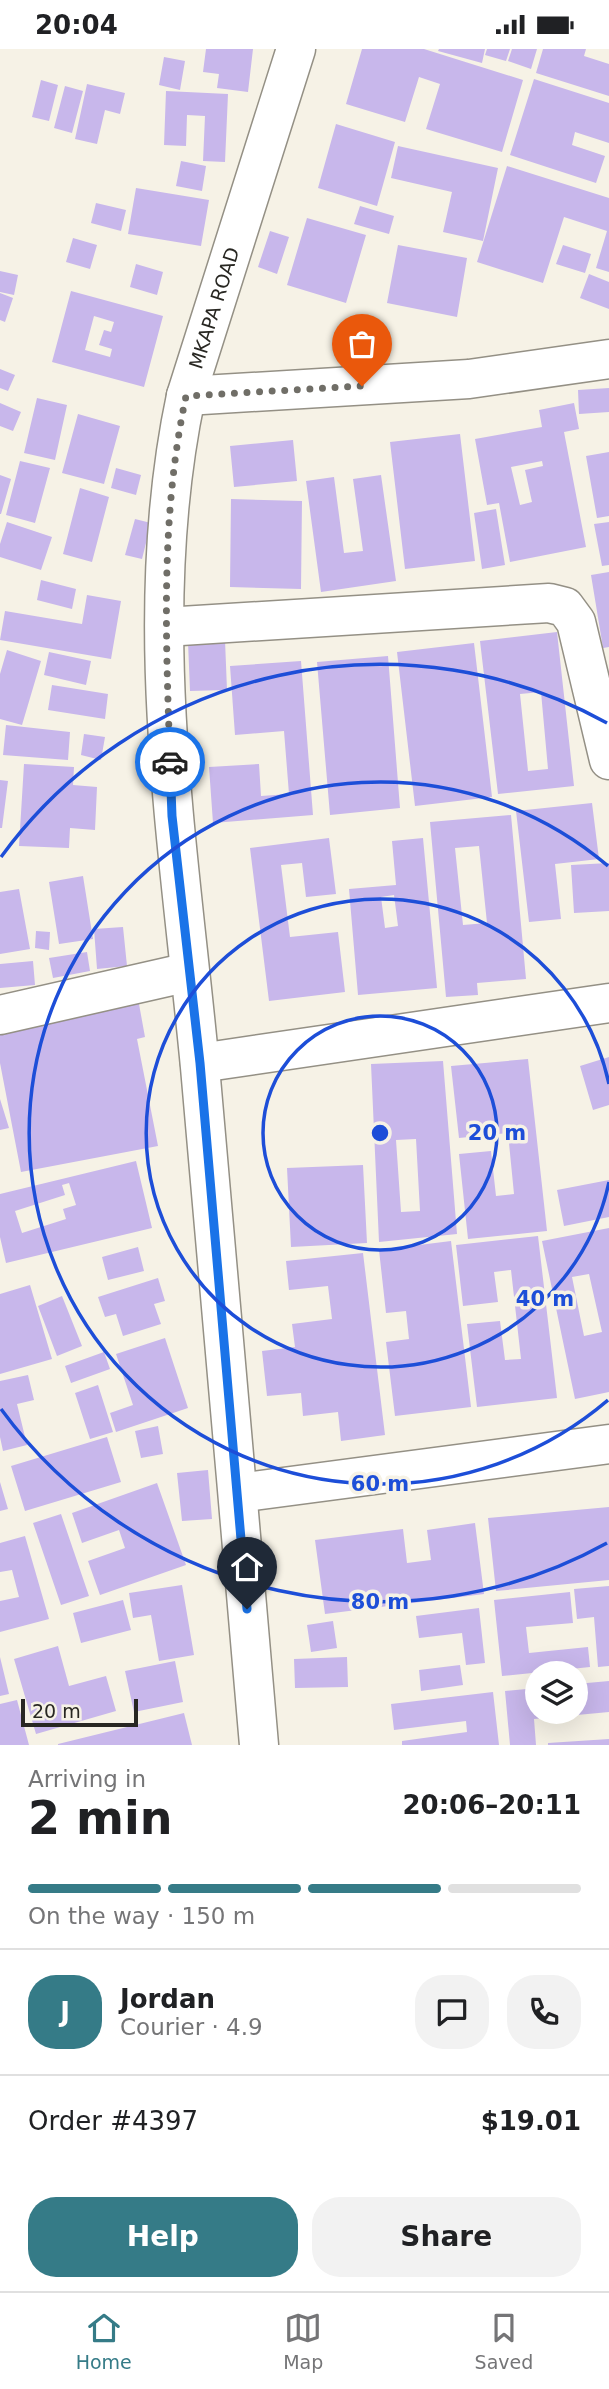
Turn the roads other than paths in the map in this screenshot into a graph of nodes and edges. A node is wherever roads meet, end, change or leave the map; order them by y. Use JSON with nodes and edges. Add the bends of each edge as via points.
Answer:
{"nodes":[{"id":1,"x":296,"y":49,"type":"edge"},
{"id":2,"x":609,"y":359,"type":"edge"},
{"id":3,"x":186,"y":396,"type":"junction"},
{"id":4,"x":165,"y":627,"type":"junction"},
{"id":5,"x":609,"y":760,"type":"edge"},
{"id":6,"x":189,"y":972,"type":"junction"},
{"id":7,"x":609,"y":1003,"type":"edge"},
{"id":8,"x":0,"y":1015,"type":"edge"},
{"id":9,"x":200,"y":1063,"type":"junction"},
{"id":10,"x":609,"y":1444,"type":"edge"},
{"id":11,"x":238,"y":1493,"type":"junction"},
{"id":12,"x":259,"y":1745,"type":"edge"}],
"edges":[{"from":1,"to":3,"type":"street","name":"MKAPA ROAD"},
{"from":2,"to":3,"type":"street","via":[[469,379]]},
{"from":3,"to":4,"type":"street","name":"MKAPA ROAD","via":[[168,506]]},
{"from":4,"to":5,"type":"street","via":[[549,603],[565,607],[576,622]]},
{"from":4,"to":6,"type":"street","name":"MKAPA ROAD","via":[[172,816]]},
{"from":6,"to":8,"type":"street"},
{"from":6,"to":9,"type":"street","name":"MKAPA ROAD"},
{"from":7,"to":9,"type":"street"},
{"from":9,"to":11,"type":"street","name":"MKAPA ROAD"},
{"from":10,"to":11,"type":"street"},
{"from":11,"to":12,"type":"street","name":"MKAPA ROAD"}]}
